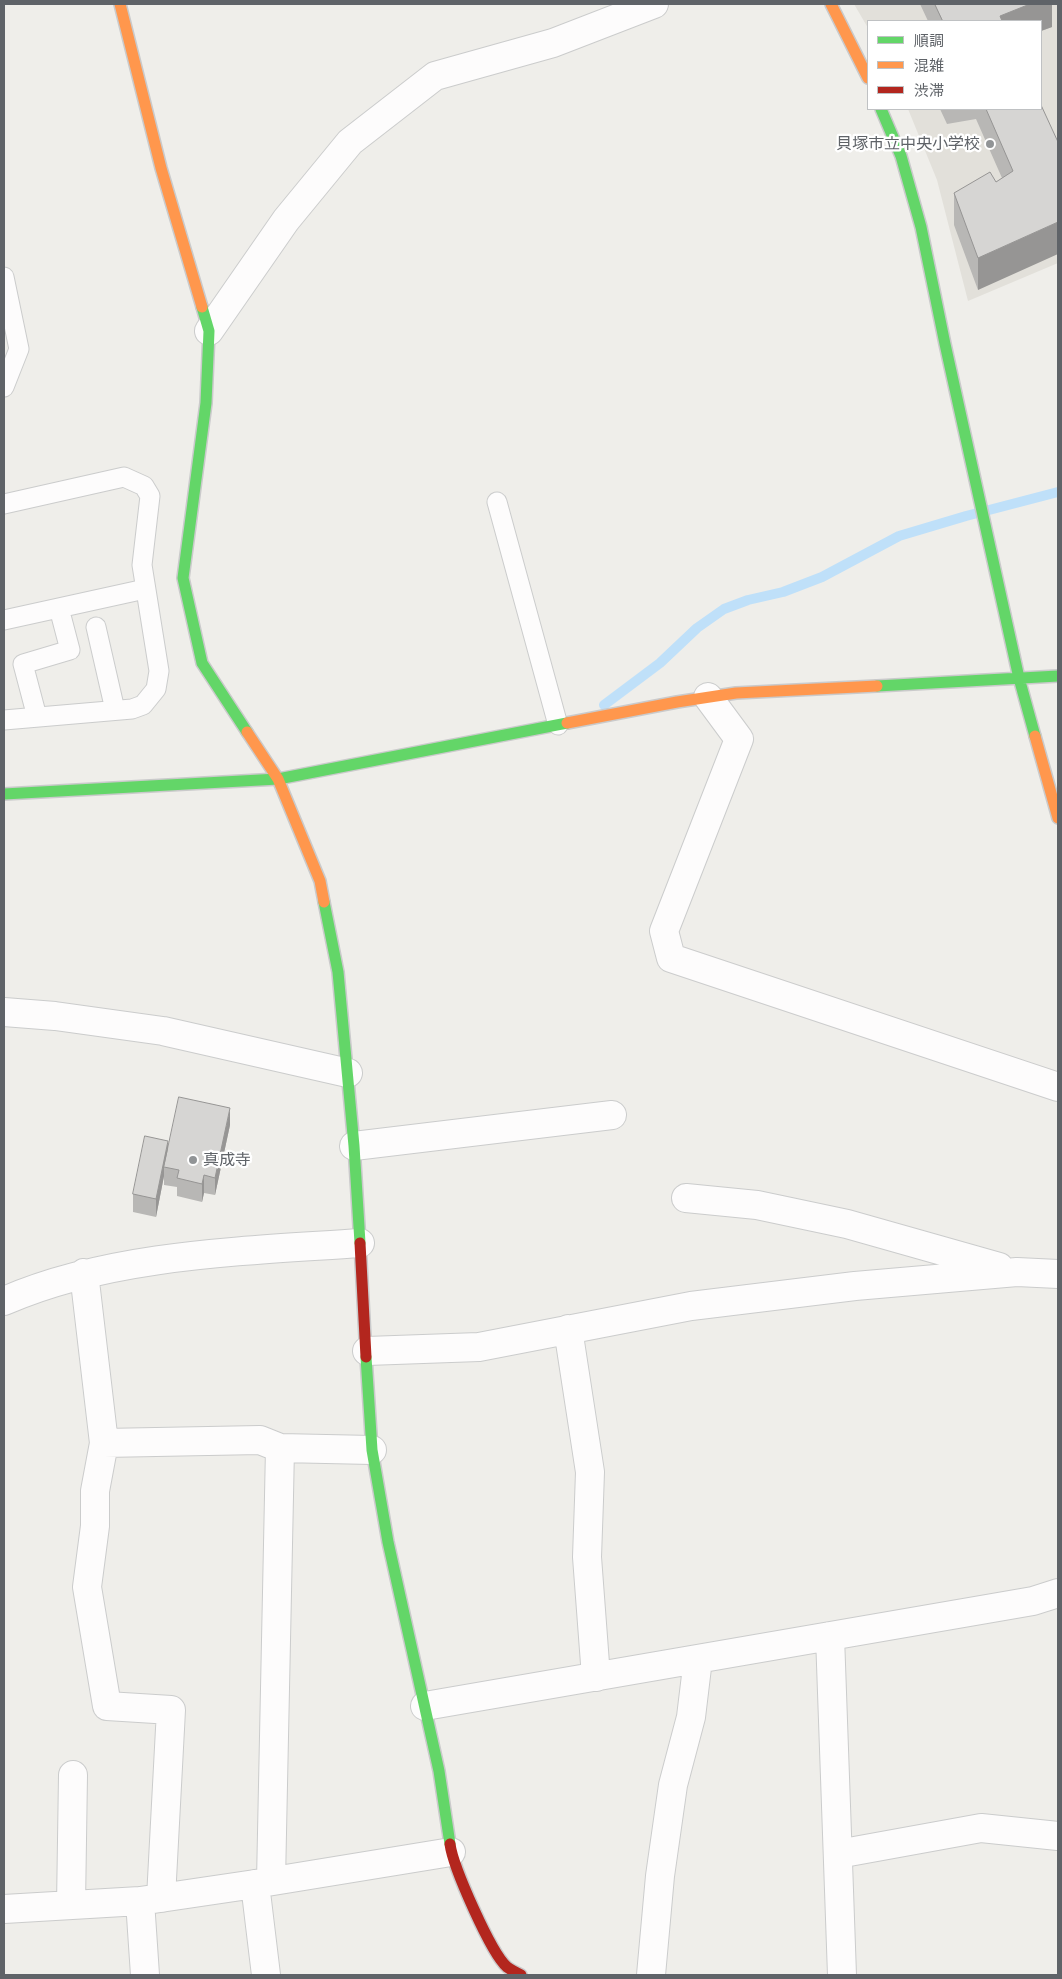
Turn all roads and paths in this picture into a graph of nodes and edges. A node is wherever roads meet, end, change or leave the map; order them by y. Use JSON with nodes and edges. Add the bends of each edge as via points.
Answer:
{"nodes":[{"id":1,"x":120,"y":4,"type":"edge"},
{"id":2,"x":654,"y":4,"type":"edge"},
{"id":3,"x":831,"y":4,"type":"edge"},
{"id":4,"x":867,"y":76,"type":"edge"},
{"id":5,"x":881,"y":110,"type":"edge"},
{"id":6,"x":4,"y":277,"type":"edge"},
{"id":7,"x":209,"y":331,"type":"junction"},
{"id":8,"x":4,"y":387,"type":"edge"},
{"id":9,"x":496,"y":502,"type":"dead end"},
{"id":10,"x":4,"y":504,"type":"edge"},
{"id":11,"x":144,"y":589,"type":"junction"},
{"id":12,"x":59,"y":608,"type":"junction"},
{"id":13,"x":4,"y":620,"type":"edge"},
{"id":14,"x":96,"y":627,"type":"dead end"},
{"id":15,"x":1058,"y":676,"type":"edge"},
{"id":16,"x":1019,"y":678,"type":"junction"},
{"id":17,"x":708,"y":697,"type":"junction"},
{"id":18,"x":115,"y":710,"type":"junction"},
{"id":19,"x":37,"y":717,"type":"junction"},
{"id":20,"x":4,"y":720,"type":"edge"},
{"id":21,"x":558,"y":726,"type":"junction"},
{"id":22,"x":278,"y":779,"type":"junction"},
{"id":23,"x":4,"y":794,"type":"edge"},
{"id":24,"x":1058,"y":818,"type":"edge"},
{"id":25,"x":4,"y":1012,"type":"edge"},
{"id":26,"x":348,"y":1073,"type":"junction"},
{"id":27,"x":1058,"y":1088,"type":"edge"},
{"id":28,"x":612,"y":1115,"type":"dead end"},
{"id":29,"x":354,"y":1146,"type":"junction"},
{"id":30,"x":686,"y":1198,"type":"dead end"},
{"id":31,"x":360,"y":1243,"type":"junction"},
{"id":32,"x":1017,"y":1272,"type":"junction"},
{"id":33,"x":84,"y":1273,"type":"junction"},
{"id":34,"x":1058,"y":1274,"type":"edge"},
{"id":35,"x":4,"y":1301,"type":"edge"},
{"id":36,"x":568,"y":1330,"type":"junction"},
{"id":37,"x":367,"y":1351,"type":"junction"},
{"id":38,"x":104,"y":1443,"type":"junction"},
{"id":39,"x":280,"y":1448,"type":"junction"},
{"id":40,"x":372,"y":1450,"type":"junction"},
{"id":41,"x":1058,"y":1593,"type":"edge"},
{"id":42,"x":830,"y":1636,"type":"junction"},
{"id":43,"x":698,"y":1659,"type":"junction"},
{"id":44,"x":596,"y":1677,"type":"junction"},
{"id":45,"x":425,"y":1706,"type":"junction"},
{"id":46,"x":73,"y":1775,"type":"dead end"},
{"id":47,"x":1058,"y":1836,"type":"edge"},
{"id":48,"x":451,"y":1852,"type":"junction"},
{"id":49,"x":838,"y":1854,"type":"junction"},
{"id":50,"x":263,"y":1883,"type":"junction"},
{"id":51,"x":151,"y":1899,"type":"junction"},
{"id":52,"x":71,"y":1905,"type":"junction"},
{"id":53,"x":4,"y":1909,"type":"edge"},
{"id":54,"x":145,"y":1975,"type":"edge"},
{"id":55,"x":266,"y":1975,"type":"edge"},
{"id":56,"x":521,"y":1975,"type":"edge"},
{"id":57,"x":651,"y":1975,"type":"edge"},
{"id":58,"x":842,"y":1975,"type":"edge"}],
"edges":[{"from":1,"to":7,"type":"street","via":[[161,168]]},
{"from":2,"to":7,"type":"street","via":[[553,43],[435,76],[350,142],[286,220]]},
{"from":3,"to":4,"type":"street"},
{"from":5,"to":16,"type":"street","via":[[900,156],[921,227]]},
{"from":6,"to":8,"type":"lane","via":[[19,349]]},
{"from":7,"to":22,"type":"street","via":[[206,403],[183,578],[202,663]]},
{"from":9,"to":21,"type":"lane"},
{"from":10,"to":11,"type":"lane","via":[[124,477],[136,481],[150,496],[142,565]]},
{"from":11,"to":12,"type":"lane"},
{"from":11,"to":18,"type":"lane","via":[[159,671],[156,689],[144,705]]},
{"from":12,"to":13,"type":"lane"},
{"from":12,"to":19,"type":"lane","via":[[70,650],[23,664]]},
{"from":14,"to":18,"type":"lane"},
{"from":15,"to":16,"type":"street"},
{"from":16,"to":17,"type":"street"},
{"from":16,"to":24,"type":"street"},
{"from":17,"to":21,"type":"street"},
{"from":17,"to":27,"type":"street","via":[[739,739],[664,931],[671,958]]},
{"from":18,"to":19,"type":"lane"},
{"from":19,"to":20,"type":"lane"},
{"from":21,"to":22,"type":"street"},
{"from":22,"to":23,"type":"street"},
{"from":22,"to":26,"type":"street","via":[[320,880],[338,972]]},
{"from":25,"to":26,"type":"street","via":[[163,1031]]},
{"from":26,"to":29,"type":"street"},
{"from":28,"to":29,"type":"street"},
{"from":29,"to":31,"type":"street"},
{"from":30,"to":32,"type":"street","via":[[757,1205],[847,1224]]},
{"from":31,"to":33,"type":"street","via":[[244,1251]]},
{"from":31,"to":37,"type":"street"},
{"from":32,"to":34,"type":"street"},
{"from":32,"to":36,"type":"street","via":[[854,1286],[691,1306]]},
{"from":33,"to":35,"type":"street"},
{"from":33,"to":38,"type":"street"},
{"from":36,"to":37,"type":"street","via":[[479,1347]]},
{"from":36,"to":44,"type":"street","via":[[590,1472],[587,1557]]},
{"from":37,"to":40,"type":"street"},
{"from":38,"to":39,"type":"street","via":[[260,1440]]},
{"from":38,"to":51,"type":"street","via":[[87,1587],[107,1706],[171,1710]]},
{"from":39,"to":40,"type":"street"},
{"from":39,"to":50,"type":"street"},
{"from":40,"to":45,"type":"street","via":[[388,1542]]},
{"from":41,"to":42,"type":"street","via":[[1033,1601]]},
{"from":42,"to":43,"type":"street"},
{"from":42,"to":49,"type":"street"},
{"from":43,"to":44,"type":"street"},
{"from":43,"to":57,"type":"street","via":[[691,1717],[672,1785]]},
{"from":44,"to":45,"type":"street"},
{"from":45,"to":48,"type":"street"},
{"from":46,"to":52,"type":"street"},
{"from":47,"to":49,"type":"street","via":[[981,1828]]},
{"from":48,"to":50,"type":"street"},
{"from":48,"to":56,"type":"street","via":[[494,1950],[507,1968]]},
{"from":49,"to":58,"type":"street"},
{"from":50,"to":51,"type":"street"},
{"from":50,"to":55,"type":"street"},
{"from":51,"to":52,"type":"street"},
{"from":51,"to":54,"type":"street"},
{"from":52,"to":53,"type":"street"}]}
